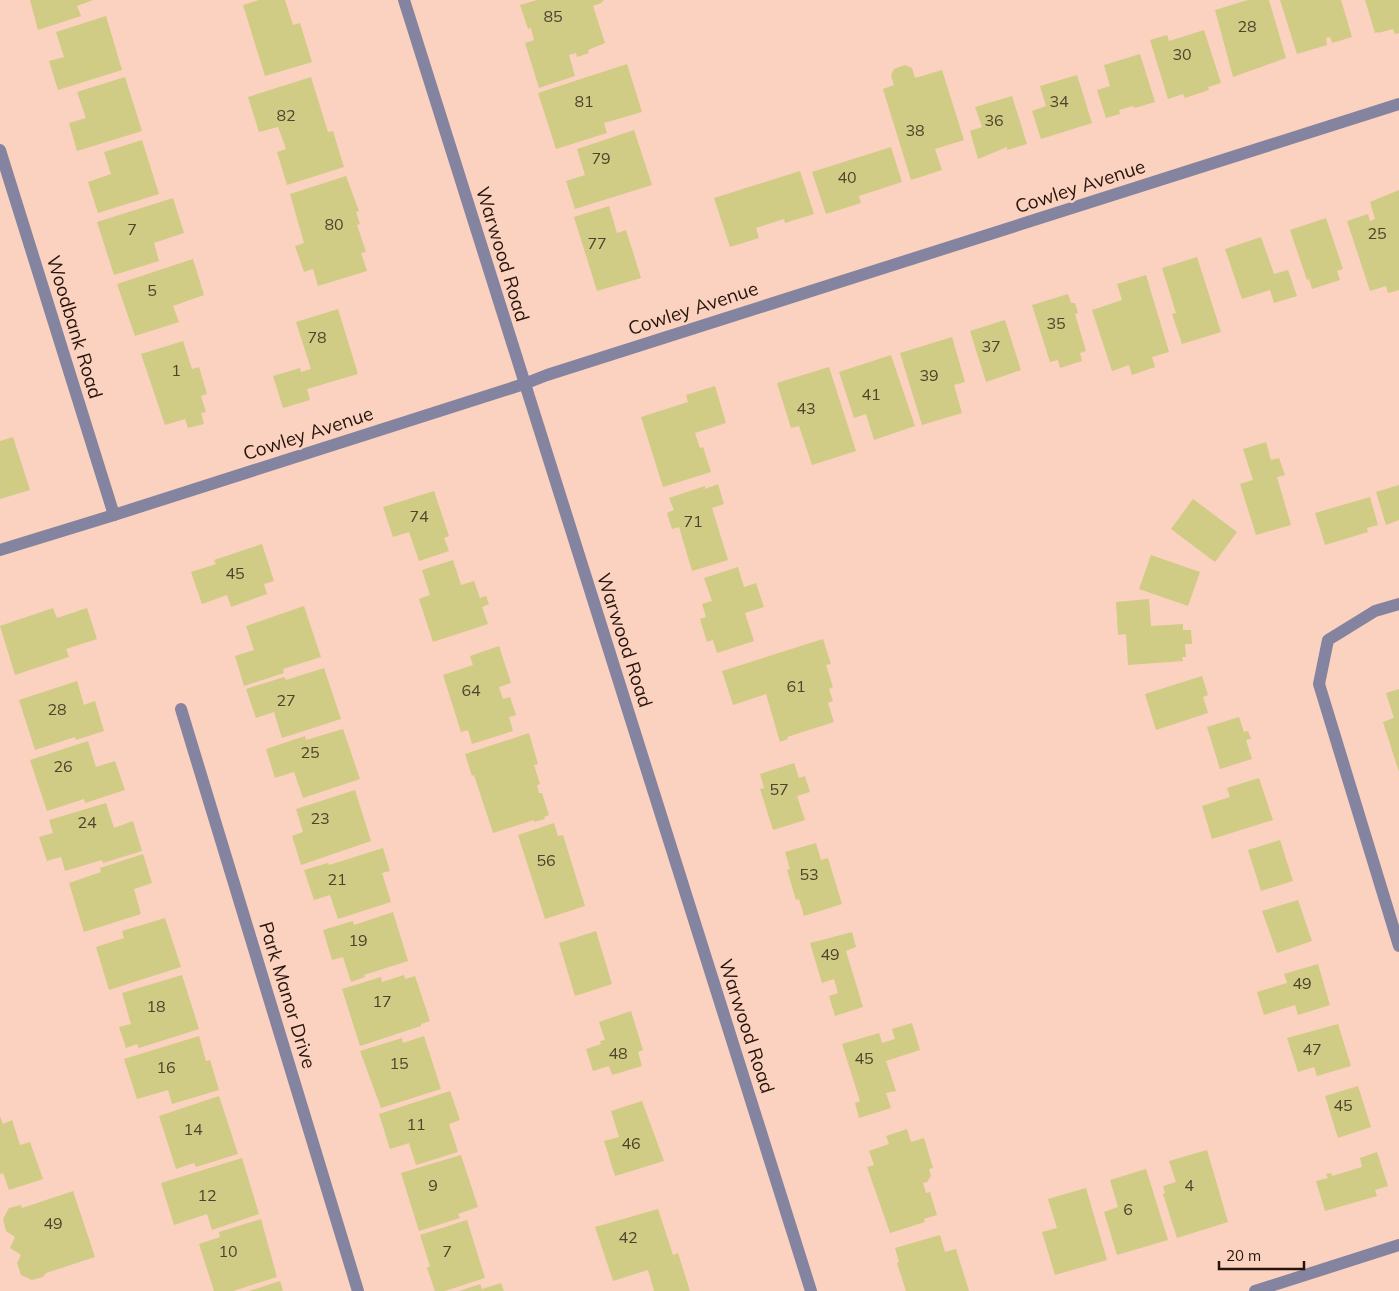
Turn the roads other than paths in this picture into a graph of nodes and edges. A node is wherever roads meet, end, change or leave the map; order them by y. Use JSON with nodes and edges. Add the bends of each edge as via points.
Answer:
{"nodes":[{"id":1,"x":404,"y":0,"type":"edge"},
{"id":2,"x":1399,"y":104,"type":"edge"},
{"id":3,"x":0,"y":150,"type":"edge"},
{"id":4,"x":524,"y":384,"type":"junction"},
{"id":5,"x":114,"y":515,"type":"junction"},
{"id":6,"x":0,"y":550,"type":"edge"},
{"id":7,"x":1399,"y":604,"type":"edge"},
{"id":8,"x":181,"y":709,"type":"dead end"},
{"id":9,"x":1399,"y":946,"type":"edge"},
{"id":10,"x":1399,"y":1245,"type":"edge"},
{"id":11,"x":358,"y":1291,"type":"edge"},
{"id":12,"x":811,"y":1291,"type":"edge"},
{"id":13,"x":1254,"y":1291,"type":"edge"}],
"edges":[{"from":1,"to":4,"type":"street","name":"Warwood Road"},
{"from":2,"to":4,"type":"street","name":"Cowley Avenue"},
{"from":3,"to":5,"type":"street","name":"Woodbank Road"},
{"from":4,"to":5,"type":"street","name":"Cowley Avenue"},
{"from":4,"to":12,"type":"street","name":"Warwood Road"},
{"from":5,"to":6,"type":"street","name":"Cowley Avenue"},
{"from":7,"to":9,"type":"street","via":[[1375,611],[1328,640],[1319,684]]},
{"from":8,"to":11,"type":"street","name":"Park Manor Drive"},
{"from":10,"to":13,"type":"street"}]}
